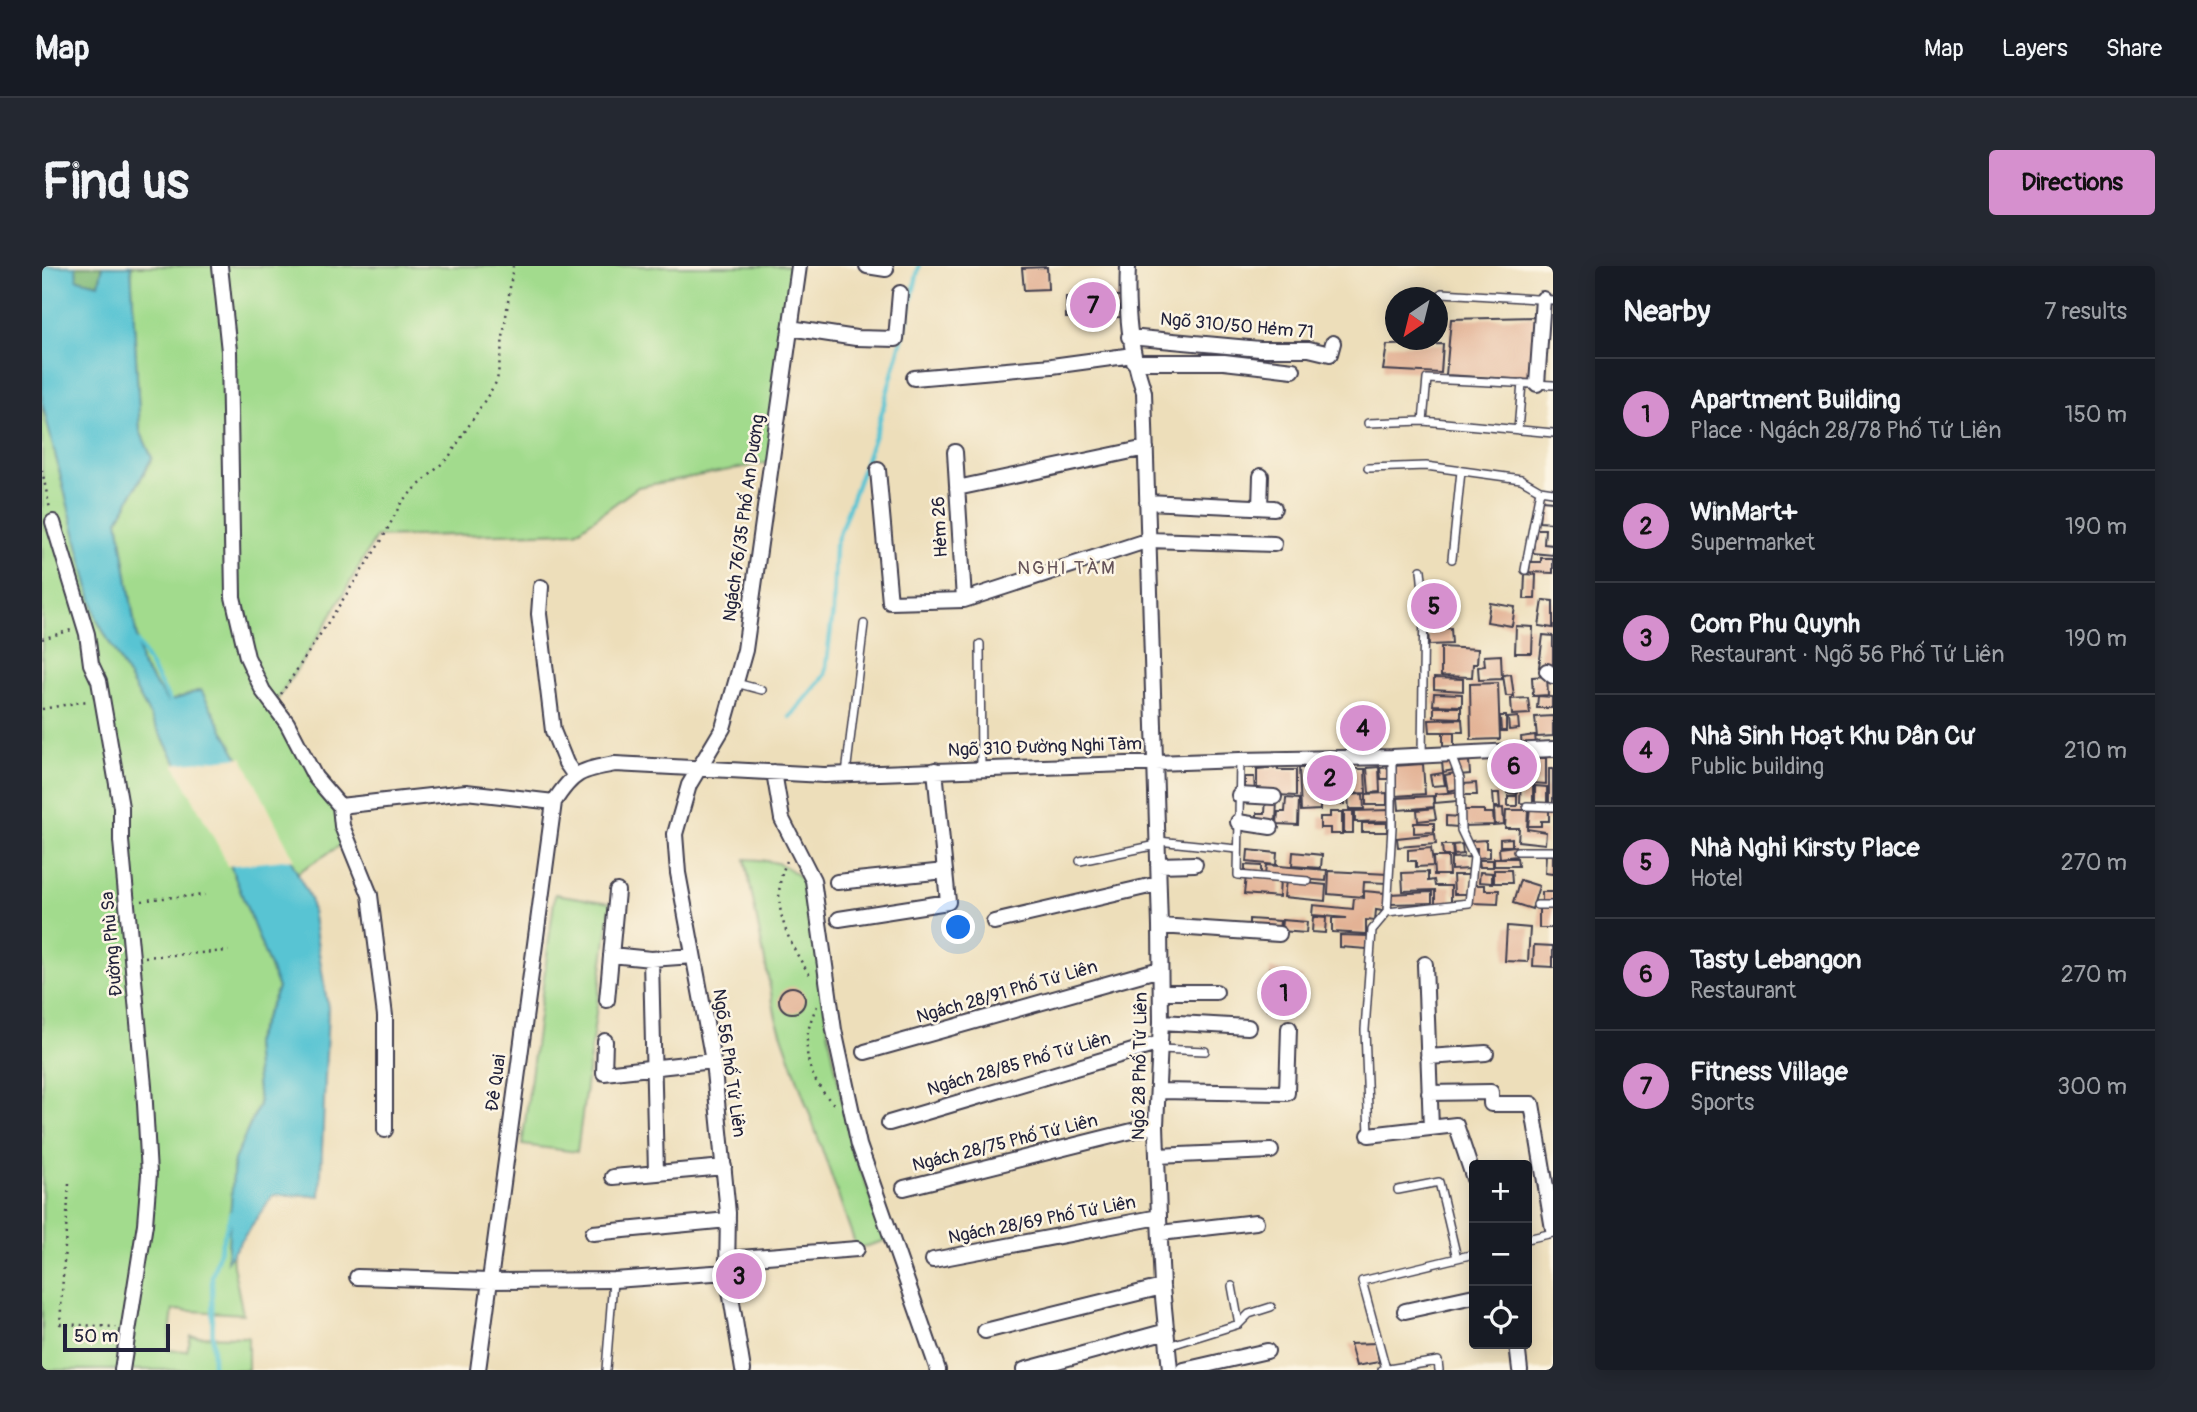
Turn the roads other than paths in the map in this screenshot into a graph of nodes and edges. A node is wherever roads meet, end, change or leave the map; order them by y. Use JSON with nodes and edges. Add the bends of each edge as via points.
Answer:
{"nodes":[{"id":1,"x":220,"y":266,"type":"edge"},
{"id":2,"x":799,"y":266,"type":"edge"},
{"id":3,"x":867,"y":266,"type":"edge"},
{"id":4,"x":1128,"y":266,"type":"edge"},
{"id":5,"x":886,"y":269,"type":"dead end"},
{"id":6,"x":900,"y":293,"type":"dead end"},
{"id":7,"x":1448,"y":293,"type":"edge"},
{"id":8,"x":1548,"y":300,"type":"edge"},
{"id":9,"x":790,"y":328,"type":"junction"},
{"id":10,"x":1129,"y":337,"type":"junction"},
{"id":11,"x":1332,"y":343,"type":"dead end"},
{"id":12,"x":1134,"y":359,"type":"junction"},
{"id":13,"x":1293,"y":370,"type":"dead end"},
{"id":14,"x":914,"y":378,"type":"dead end"},
{"id":15,"x":1529,"y":384,"type":"junction"},
{"id":16,"x":1553,"y":385,"type":"edge"},
{"id":17,"x":1423,"y":421,"type":"junction"},
{"id":18,"x":1368,"y":424,"type":"dead end"},
{"id":19,"x":1518,"y":430,"type":"junction"},
{"id":20,"x":1553,"y":433,"type":"edge"},
{"id":21,"x":1146,"y":448,"type":"junction"},
{"id":22,"x":955,"y":452,"type":"dead end"},
{"id":23,"x":1368,"y":468,"type":"dead end"},
{"id":24,"x":878,"y":470,"type":"dead end"},
{"id":25,"x":1461,"y":471,"type":"junction"},
{"id":26,"x":1261,"y":476,"type":"dead end"},
{"id":27,"x":957,"y":488,"type":"junction"},
{"id":28,"x":1540,"y":490,"type":"junction"},
{"id":29,"x":1553,"y":492,"type":"edge"},
{"id":30,"x":1147,"y":502,"type":"junction"},
{"id":31,"x":53,"y":522,"type":"road end"},
{"id":32,"x":1149,"y":540,"type":"junction"},
{"id":33,"x":1274,"y":544,"type":"dead end"},
{"id":34,"x":1452,"y":559,"type":"dead end"},
{"id":35,"x":1421,"y":570,"type":"dead end"},
{"id":36,"x":1525,"y":570,"type":"dead end"},
{"id":37,"x":541,"y":587,"type":"dead end"},
{"id":38,"x":964,"y":600,"type":"junction"},
{"id":39,"x":864,"y":624,"type":"dead end"},
{"id":40,"x":980,"y":644,"type":"dead end"},
{"id":41,"x":736,"y":683,"type":"junction"},
{"id":42,"x":762,"y":690,"type":"dead end"},
{"id":43,"x":1553,"y":749,"type":"edge"},
{"id":44,"x":1451,"y":755,"type":"junction"},
{"id":45,"x":1422,"y":756,"type":"junction"},
{"id":46,"x":1392,"y":757,"type":"junction"},
{"id":47,"x":1240,"y":760,"type":"junction"},
{"id":48,"x":1157,"y":763,"type":"junction"},
{"id":49,"x":699,"y":767,"type":"junction"},
{"id":50,"x":981,"y":768,"type":"junction"},
{"id":51,"x":935,"y":770,"type":"junction"},
{"id":52,"x":774,"y":772,"type":"junction"},
{"id":53,"x":846,"y":774,"type":"junction"},
{"id":54,"x":575,"y":776,"type":"junction"},
{"id":55,"x":1239,"y":795,"type":"junction"},
{"id":56,"x":1274,"y":797,"type":"dead end"},
{"id":57,"x":554,"y":802,"type":"junction"},
{"id":58,"x":340,"y":806,"type":"junction"},
{"id":59,"x":1527,"y":806,"type":"dead end"},
{"id":60,"x":1553,"y":807,"type":"edge"},
{"id":61,"x":1238,"y":822,"type":"junction"},
{"id":62,"x":1271,"y":827,"type":"dead end"},
{"id":63,"x":1157,"y":843,"type":"junction"},
{"id":64,"x":1237,"y":849,"type":"junction"},
{"id":65,"x":1517,"y":851,"type":"dead end"},
{"id":66,"x":1553,"y":851,"type":"edge"},
{"id":67,"x":1080,"y":861,"type":"dead end"},
{"id":68,"x":1195,"y":864,"type":"dead end"},
{"id":69,"x":1158,"y":865,"type":"junction"},
{"id":70,"x":945,"y":871,"type":"junction"},
{"id":71,"x":1308,"y":881,"type":"dead end"},
{"id":72,"x":837,"y":883,"type":"dead end"},
{"id":73,"x":1158,"y":884,"type":"junction"},
{"id":74,"x":617,"y":891,"type":"dead end"},
{"id":75,"x":1537,"y":905,"type":"dead end"},
{"id":76,"x":1553,"y":905,"type":"edge"},
{"id":77,"x":1387,"y":912,"type":"junction"},
{"id":78,"x":839,"y":919,"type":"dead end"},
{"id":79,"x":994,"y":922,"type":"dead end"},
{"id":80,"x":1160,"y":926,"type":"junction"},
{"id":81,"x":1279,"y":934,"type":"dead end"},
{"id":82,"x":611,"y":955,"type":"junction"},
{"id":83,"x":693,"y":956,"type":"junction"},
{"id":84,"x":651,"y":959,"type":"junction"},
{"id":85,"x":1425,"y":964,"type":"dead end"},
{"id":86,"x":1160,"y":969,"type":"junction"},
{"id":87,"x":1161,"y":992,"type":"junction"},
{"id":88,"x":1216,"y":992,"type":"dead end"},
{"id":89,"x":607,"y":1000,"type":"dead end"},
{"id":90,"x":1161,"y":1021,"type":"junction"},
{"id":91,"x":1248,"y":1027,"type":"dead end"},
{"id":92,"x":1289,"y":1028,"type":"dead end"},
{"id":93,"x":605,"y":1041,"type":"dead end"},
{"id":94,"x":1160,"y":1046,"type":"junction"},
{"id":95,"x":1205,"y":1051,"type":"dead end"},
{"id":96,"x":865,"y":1052,"type":"dead end"},
{"id":97,"x":1486,"y":1054,"type":"dead end"},
{"id":98,"x":1428,"y":1057,"type":"junction"},
{"id":99,"x":713,"y":1061,"type":"junction"},
{"id":100,"x":653,"y":1067,"type":"junction"},
{"id":101,"x":1159,"y":1091,"type":"junction"},
{"id":102,"x":1429,"y":1093,"type":"junction"},
{"id":103,"x":889,"y":1122,"type":"dead end"},
{"id":104,"x":1156,"y":1125,"type":"junction"},
{"id":105,"x":1431,"y":1128,"type":"junction"},
{"id":106,"x":385,"y":1130,"type":"dead end"},
{"id":107,"x":1369,"y":1135,"type":"joint"},
{"id":108,"x":1271,"y":1152,"type":"dead end"},
{"id":109,"x":1157,"y":1156,"type":"junction"},
{"id":110,"x":1469,"y":1164,"type":"edge"},
{"id":111,"x":724,"y":1167,"type":"junction"},
{"id":112,"x":656,"y":1173,"type":"junction"},
{"id":113,"x":613,"y":1177,"type":"dead end"},
{"id":114,"x":904,"y":1188,"type":"dead end"},
{"id":115,"x":1398,"y":1189,"type":"dead end"},
{"id":116,"x":1159,"y":1217,"type":"junction"},
{"id":117,"x":728,"y":1220,"type":"junction"},
{"id":118,"x":1256,"y":1222,"type":"dead end"},
{"id":119,"x":1553,"y":1231,"type":"edge"},
{"id":120,"x":593,"y":1233,"type":"dead end"},
{"id":121,"x":1160,"y":1234,"type":"junction"},
{"id":122,"x":1532,"y":1237,"type":"edge"},
{"id":123,"x":857,"y":1249,"type":"dead end"},
{"id":124,"x":1469,"y":1255,"type":"edge"},
{"id":125,"x":1457,"y":1258,"type":"junction"},
{"id":126,"x":933,"y":1260,"type":"dead end"},
{"id":127,"x":727,"y":1265,"type":"junction"},
{"id":128,"x":357,"y":1278,"type":"dead end"},
{"id":129,"x":614,"y":1280,"type":"junction"},
{"id":130,"x":489,"y":1281,"type":"junction"},
{"id":131,"x":1232,"y":1286,"type":"dead end"},
{"id":132,"x":1162,"y":1287,"type":"junction"},
{"id":133,"x":1469,"y":1297,"type":"edge"},
{"id":134,"x":1271,"y":1307,"type":"dead end"},
{"id":135,"x":1405,"y":1311,"type":"dead end"},
{"id":136,"x":1239,"y":1325,"type":"junction"},
{"id":137,"x":985,"y":1331,"type":"dead end"},
{"id":138,"x":1168,"y":1338,"type":"junction"},
{"id":139,"x":1518,"y":1349,"type":"edge"},
{"id":140,"x":1267,"y":1351,"type":"dead end"},
{"id":141,"x":122,"y":1370,"type":"edge"},
{"id":142,"x":478,"y":1370,"type":"edge"},
{"id":143,"x":606,"y":1370,"type":"edge"},
{"id":144,"x":743,"y":1370,"type":"edge"},
{"id":145,"x":938,"y":1370,"type":"edge"},
{"id":146,"x":1024,"y":1370,"type":"edge"},
{"id":147,"x":1170,"y":1370,"type":"edge"},
{"id":148,"x":1184,"y":1370,"type":"edge"},
{"id":149,"x":1384,"y":1370,"type":"edge"},
{"id":150,"x":1439,"y":1370,"type":"edge"},
{"id":151,"x":1520,"y":1370,"type":"edge"}],
"edges":[{"from":1,"to":58,"type":"street","via":[[229,351],[233,597],[247,657],[263,691],[288,723],[315,777]]},
{"from":2,"to":9,"type":"street","name":"Ngách 76/35 Phố An Dương"},
{"from":3,"to":5,"type":"street"},
{"from":4,"to":10,"type":"street","name":"Ngõ 28 Phố Tứ Liên"},
{"from":6,"to":9,"type":"street","via":[[896,339]]},
{"from":7,"to":8,"type":"lane"},
{"from":8,"to":15,"type":"street"},
{"from":9,"to":41,"type":"street","name":"Ngách 76/35 Phố An Dương","via":[[753,602]]},
{"from":10,"to":11,"type":"street","name":"Ngõ 310/50 Hẻm 71","via":[[1330,354]]},
{"from":10,"to":12,"type":"street","name":"Ngõ 28 Phố Tứ Liên"},
{"from":12,"to":13,"type":"street"},
{"from":12,"to":14,"type":"street"},
{"from":12,"to":21,"type":"street","name":"Ngõ 28 Phố Tứ Liên","via":[[1144,392]]},
{"from":15,"to":16,"type":"lane"},
{"from":15,"to":17,"type":"lane","via":[[1427,379]]},
{"from":15,"to":19,"type":"lane"},
{"from":17,"to":18,"type":"lane"},
{"from":17,"to":19,"type":"lane"},
{"from":19,"to":20,"type":"lane"},
{"from":21,"to":27,"type":"street"},
{"from":21,"to":30,"type":"street","name":"Ngõ 28 Phố Tứ Liên"},
{"from":22,"to":27,"type":"street","name":"Hẻm 26"},
{"from":23,"to":25,"type":"lane","via":[[1426,466]]},
{"from":24,"to":38,"type":"street","via":[[890,602]]},
{"from":25,"to":28,"type":"lane","via":[[1521,478]]},
{"from":25,"to":34,"type":"lane"},
{"from":26,"to":30,"type":"street","via":[[1267,508]]},
{"from":27,"to":38,"type":"street","name":"Hẻm 26"},
{"from":28,"to":29,"type":"lane"},
{"from":28,"to":36,"type":"lane"},
{"from":30,"to":32,"type":"street","name":"Ngõ 28 Phố Tứ Liên"},
{"from":31,"to":141,"type":"street","name":"Đường Phù Sa","via":[[84,626],[121,807],[144,1086],[149,1174]]},
{"from":32,"to":33,"type":"street"},
{"from":32,"to":38,"type":"street"},
{"from":32,"to":48,"type":"street","name":"Ngõ 28 Phố Tứ Liên"},
{"from":35,"to":45,"type":"lane"},
{"from":37,"to":54,"type":"street","via":[[539,614],[553,731]]},
{"from":39,"to":53,"type":"lane"},
{"from":40,"to":50,"type":"lane"},
{"from":41,"to":42,"type":"lane"},
{"from":41,"to":49,"type":"street","name":"Ngách 76/35 Phố An Dương","via":[[723,728]]},
{"from":43,"to":44,"type":"street","name":"Ngõ 310 Đường Nghi Tàm"},
{"from":44,"to":45,"type":"street","name":"Ngõ 310 Đường Nghi Tàm"},
{"from":44,"to":77,"type":"lane","via":[[1460,779],[1461,830],[1474,858],[1469,903]]},
{"from":45,"to":46,"type":"street","name":"Ngõ 310 Đường Nghi Tàm"},
{"from":46,"to":47,"type":"street","name":"Ngõ 310 Đường Nghi Tàm"},
{"from":46,"to":77,"type":"lane"},
{"from":47,"to":48,"type":"street","name":"Ngõ 310 Đường Nghi Tàm"},
{"from":47,"to":55,"type":"lane"},
{"from":48,"to":50,"type":"street","name":"Ngõ 310 Đường Nghi Tàm"},
{"from":48,"to":63,"type":"street","name":"Ngõ 28 Phố Tứ Liên"},
{"from":49,"to":52,"type":"street","name":"Ngõ 310 Đường Nghi Tàm"},
{"from":49,"to":54,"type":"street","name":"Ngõ 310 Đường Nghi Tàm","via":[[615,764]]},
{"from":49,"to":83,"type":"street","name":"Ngõ 56 Phố Tứ Liên","via":[[688,785],[675,834]]},
{"from":50,"to":51,"type":"street","name":"Ngõ 310 Đường Nghi Tàm"},
{"from":51,"to":53,"type":"street","name":"Ngõ 310 Đường Nghi Tàm"},
{"from":51,"to":70,"type":"street"},
{"from":52,"to":53,"type":"street","name":"Ngõ 310 Đường Nghi Tàm"},
{"from":52,"to":145,"type":"street","via":[[782,820],[813,880],[834,1030],[859,1145]]},
{"from":54,"to":57,"type":"street"},
{"from":55,"to":56,"type":"street"},
{"from":55,"to":61,"type":"lane"},
{"from":57,"to":58,"type":"street","via":[[466,792]]},
{"from":57,"to":130,"type":"street","name":"Đê Quai"},
{"from":58,"to":106,"type":"street","via":[[342,826],[370,895],[384,1016]]},
{"from":59,"to":60,"type":"lane"},
{"from":61,"to":62,"type":"street"},
{"from":61,"to":64,"type":"lane"},
{"from":63,"to":64,"type":"lane","via":[[1165,840]]},
{"from":63,"to":67,"type":"lane"},
{"from":63,"to":69,"type":"street","name":"Ngõ 28 Phố Tứ Liên"},
{"from":64,"to":71,"type":"lane","via":[[1238,875]]},
{"from":65,"to":66,"type":"lane"},
{"from":68,"to":69,"type":"street"},
{"from":69,"to":73,"type":"street","name":"Ngõ 28 Phố Tứ Liên"},
{"from":70,"to":72,"type":"street"},
{"from":70,"to":78,"type":"street","via":[[948,902]]},
{"from":73,"to":79,"type":"street"},
{"from":73,"to":80,"type":"street","name":"Ngõ 28 Phố Tứ Liên"},
{"from":74,"to":82,"type":"street"},
{"from":75,"to":76,"type":"lane"},
{"from":77,"to":107,"type":"lane","via":[[1372,930],[1365,1030]]},
{"from":80,"to":81,"type":"street"},
{"from":80,"to":86,"type":"street","name":"Ngõ 28 Phố Tứ Liên"},
{"from":82,"to":84,"type":"street"},
{"from":82,"to":89,"type":"street"},
{"from":83,"to":84,"type":"street"},
{"from":83,"to":99,"type":"street","name":"Ngõ 56 Phố Tứ Liên"},
{"from":84,"to":100,"type":"street"},
{"from":85,"to":98,"type":"street"},
{"from":86,"to":87,"type":"street","name":"Ngõ 28 Phố Tứ Liên"},
{"from":86,"to":96,"type":"street","name":"Ngách 28/91 Phố Tứ Liên"},
{"from":87,"to":88,"type":"street"},
{"from":87,"to":90,"type":"street","name":"Ngõ 28 Phố Tứ Liên"},
{"from":90,"to":91,"type":"street"},
{"from":90,"to":94,"type":"street","name":"Ngõ 28 Phố Tứ Liên"},
{"from":92,"to":101,"type":"street","via":[[1287,1093]]},
{"from":93,"to":100,"type":"street","via":[[604,1073]]},
{"from":94,"to":95,"type":"lane"},
{"from":94,"to":101,"type":"street","name":"Ngõ 28 Phố Tứ Liên"},
{"from":94,"to":103,"type":"street","name":"Ngách 28/85 Phố Tứ Liên"},
{"from":97,"to":98,"type":"street"},
{"from":98,"to":102,"type":"street"},
{"from":99,"to":100,"type":"street"},
{"from":99,"to":111,"type":"street","name":"Ngõ 56 Phố Tứ Liên"},
{"from":100,"to":112,"type":"street"},
{"from":101,"to":104,"type":"street","name":"Ngõ 28 Phố Tứ Liên"},
{"from":102,"to":105,"type":"street"},
{"from":102,"to":119,"type":"street","via":[[1491,1092],[1491,1104],[1532,1104]]},
{"from":104,"to":109,"type":"street","name":"Ngõ 28 Phố Tứ Liên"},
{"from":104,"to":114,"type":"street","name":"Ngách 28/75 Phố Tứ Liên"},
{"from":105,"to":107,"type":"street"},
{"from":105,"to":110,"type":"street","via":[[1456,1125]]},
{"from":108,"to":109,"type":"street"},
{"from":109,"to":116,"type":"street","name":"Ngõ 28 Phố Tứ Liên"},
{"from":111,"to":112,"type":"street"},
{"from":111,"to":117,"type":"street","name":"Ngõ 56 Phố Tứ Liên"},
{"from":112,"to":113,"type":"street"},
{"from":115,"to":125,"type":"lane","via":[[1439,1182]]},
{"from":116,"to":121,"type":"street","name":"Ngõ 28 Phố Tứ Liên"},
{"from":116,"to":126,"type":"street","name":"Ngách 28/69 Phố Tứ Liên"},
{"from":117,"to":120,"type":"street"},
{"from":117,"to":127,"type":"street","name":"Ngõ 56 Phố Tứ Liên"},
{"from":118,"to":121,"type":"street"},
{"from":119,"to":122,"type":"lane"},
{"from":121,"to":132,"type":"street","name":"Ngõ 28 Phố Tứ Liên"},
{"from":123,"to":127,"type":"street"},
{"from":124,"to":125,"type":"lane"},
{"from":125,"to":149,"type":"lane","via":[[1362,1281]]},
{"from":127,"to":129,"type":"street"},
{"from":127,"to":144,"type":"street","name":"Ngõ 56 Phố Tứ Liên"},
{"from":128,"to":130,"type":"street"},
{"from":129,"to":130,"type":"street"},
{"from":129,"to":143,"type":"lane"},
{"from":130,"to":142,"type":"street","name":"Đê Quai"},
{"from":131,"to":136,"type":"lane"},
{"from":132,"to":137,"type":"street"},
{"from":132,"to":138,"type":"street","name":"Ngõ 28 Phố Tứ Liên"},
{"from":133,"to":135,"type":"street"},
{"from":134,"to":136,"type":"lane","via":[[1249,1314]]},
{"from":136,"to":138,"type":"lane"},
{"from":138,"to":146,"type":"street"},
{"from":138,"to":147,"type":"street","name":"Ngõ 28 Phố Tứ Liên"},
{"from":139,"to":151,"type":"street"},
{"from":140,"to":148,"type":"street"},
{"from":149,"to":150,"type":"lane","via":[[1438,1361]]}]}
